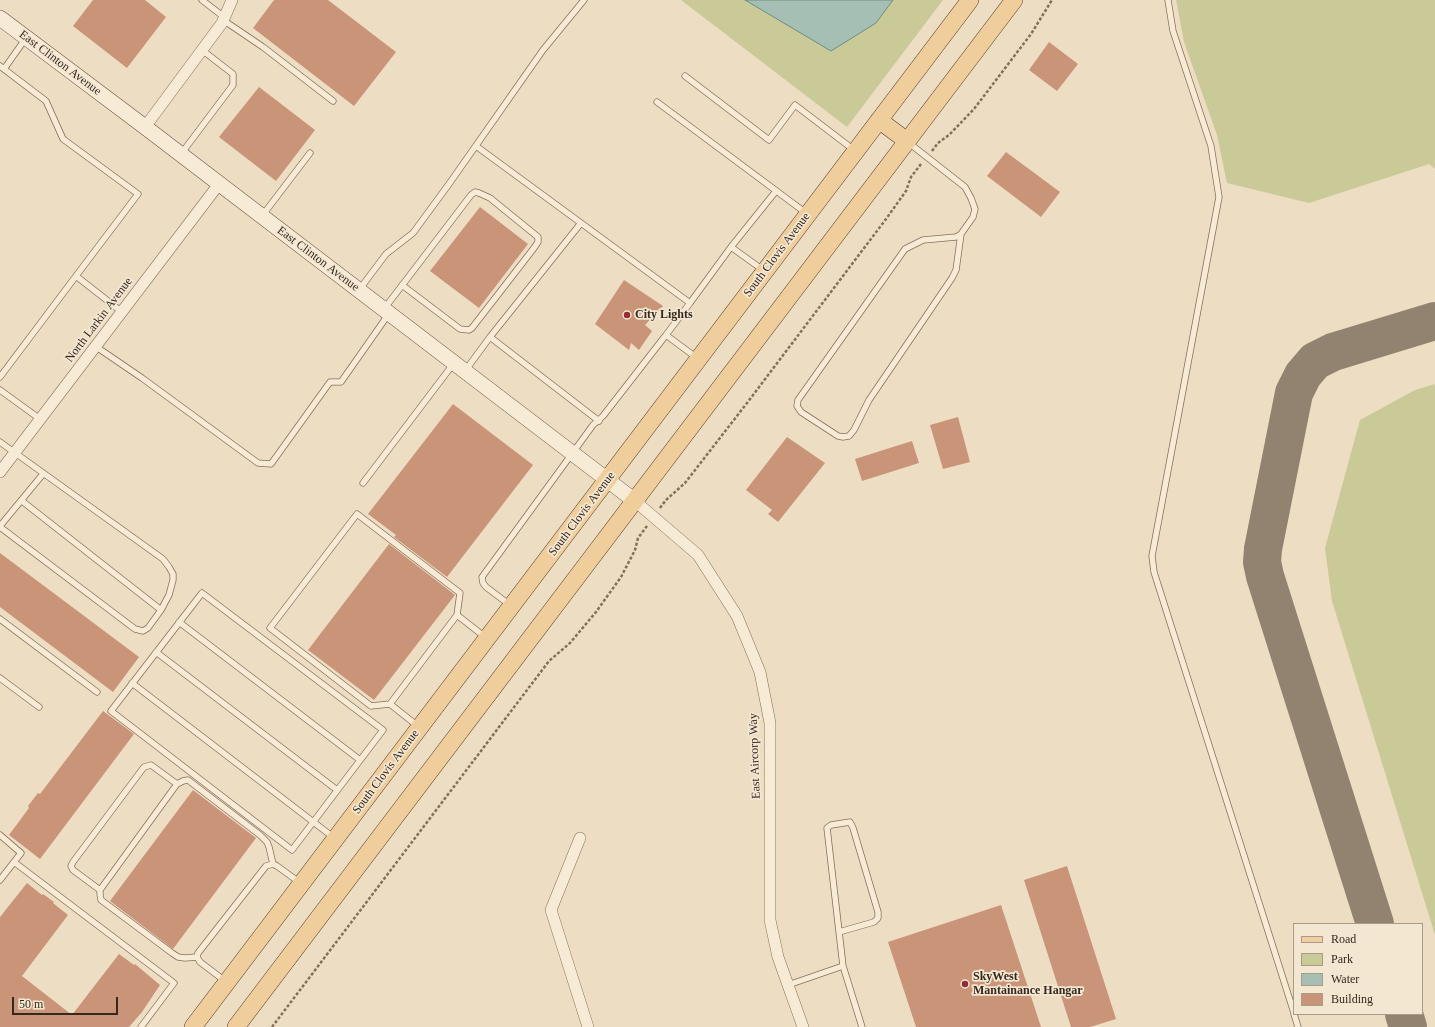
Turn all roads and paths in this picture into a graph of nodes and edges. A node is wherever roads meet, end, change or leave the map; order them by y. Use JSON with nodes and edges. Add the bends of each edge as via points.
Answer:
{"nodes":[{"id":1,"x":202,"y":0,"type":"edge"},
{"id":2,"x":232,"y":0,"type":"edge"},
{"id":3,"x":584,"y":0,"type":"edge"},
{"id":4,"x":970,"y":0,"type":"edge"},
{"id":5,"x":1014,"y":0,"type":"edge"},
{"id":6,"x":1168,"y":0,"type":"edge"},
{"id":7,"x":0,"y":18,"type":"edge"},
{"id":8,"x":224,"y":18,"type":"junction"},
{"id":9,"x":27,"y":38,"type":"junction"},
{"id":10,"x":202,"y":50,"type":"junction"},
{"id":11,"x":2,"y":67,"type":"edge"},
{"id":12,"x":685,"y":76,"type":"dead end"},
{"id":13,"x":333,"y":101,"type":"dead end"},
{"id":14,"x":657,"y":102,"type":"dead end"},
{"id":15,"x":879,"y":120,"type":"junction"},
{"id":16,"x":145,"y":127,"type":"junction"},
{"id":17,"x":907,"y":141,"type":"junction"},
{"id":18,"x":476,"y":146,"type":"junction"},
{"id":19,"x":856,"y":151,"type":"junction"},
{"id":20,"x":310,"y":153,"type":"dead end"},
{"id":21,"x":181,"y":154,"type":"junction"},
{"id":22,"x":219,"y":184,"type":"junction"},
{"id":23,"x":776,"y":191,"type":"junction"},
{"id":24,"x":808,"y":214,"type":"junction"},
{"id":25,"x":262,"y":216,"type":"junction"},
{"id":26,"x":581,"y":223,"type":"junction"},
{"id":27,"x":961,"y":234,"type":"junction"},
{"id":28,"x":732,"y":247,"type":"junction"},
{"id":29,"x":764,"y":272,"type":"junction"},
{"id":30,"x":76,"y":276,"type":"junction"},
{"id":31,"x":402,"y":285,"type":"junction"},
{"id":32,"x":359,"y":290,"type":"junction"},
{"id":33,"x":690,"y":303,"type":"junction"},
{"id":34,"x":386,"y":311,"type":"junction"},
{"id":35,"x":122,"y":312,"type":"junction"},
{"id":36,"x":666,"y":335,"type":"junction"},
{"id":37,"x":490,"y":337,"type":"junction"},
{"id":38,"x":95,"y":346,"type":"junction"},
{"id":39,"x":699,"y":359,"type":"junction"},
{"id":40,"x":459,"y":367,"type":"junction"},
{"id":41,"x":0,"y":377,"type":"edge"},
{"id":42,"x":0,"y":390,"type":"edge"},
{"id":43,"x":40,"y":419,"type":"junction"},
{"id":44,"x":599,"y":420,"type":"junction"},
{"id":45,"x":0,"y":442,"type":"edge"},
{"id":46,"x":572,"y":452,"type":"junction"},
{"id":47,"x":15,"y":453,"type":"junction"},
{"id":48,"x":0,"y":472,"type":"edge"},
{"id":49,"x":43,"y":474,"type":"junction"},
{"id":50,"x":608,"y":480,"type":"junction"},
{"id":51,"x":363,"y":482,"type":"dead end"},
{"id":52,"x":635,"y":500,"type":"junction"},
{"id":53,"x":22,"y":501,"type":"junction"},
{"id":54,"x":0,"y":527,"type":"edge"},
{"id":55,"x":512,"y":606,"type":"junction"},
{"id":56,"x":161,"y":610,"type":"junction"},
{"id":57,"x":458,"y":615,"type":"junction"},
{"id":58,"x":0,"y":619,"type":"edge"},
{"id":59,"x":179,"y":622,"type":"junction"},
{"id":60,"x":487,"y":638,"type":"junction"},
{"id":61,"x":156,"y":652,"type":"junction"},
{"id":62,"x":0,"y":678,"type":"edge"},
{"id":63,"x":132,"y":683,"type":"junction"},
{"id":64,"x":97,"y":692,"type":"dead end"},
{"id":65,"x":390,"y":704,"type":"junction"},
{"id":66,"x":39,"y":707,"type":"dead end"},
{"id":67,"x":420,"y":727,"type":"junction"},
{"id":68,"x":360,"y":760,"type":"junction"},
{"id":69,"x":177,"y":784,"type":"junction"},
{"id":70,"x":337,"y":790,"type":"junction"},
{"id":71,"x":314,"y":822,"type":"junction"},
{"id":72,"x":0,"y":835,"type":"edge"},
{"id":73,"x":580,"y":838,"type":"dead end"},
{"id":74,"x":335,"y":839,"type":"junction"},
{"id":75,"x":14,"y":862,"type":"junction"},
{"id":76,"x":273,"y":864,"type":"junction"},
{"id":77,"x":0,"y":880,"type":"edge"},
{"id":78,"x":301,"y":884,"type":"junction"},
{"id":79,"x":100,"y":890,"type":"junction"},
{"id":80,"x":839,"y":932,"type":"junction"},
{"id":81,"x":197,"y":957,"type":"junction"},
{"id":82,"x":843,"y":966,"type":"junction"},
{"id":83,"x":226,"y":982,"type":"junction"},
{"id":84,"x":788,"y":985,"type":"junction"},
{"id":85,"x":1293,"y":1011,"type":"edge"},
{"id":86,"x":1294,"y":1015,"type":"edge"},
{"id":87,"x":141,"y":1027,"type":"edge"},
{"id":88,"x":193,"y":1027,"type":"edge"},
{"id":89,"x":236,"y":1027,"type":"edge"},
{"id":90,"x":588,"y":1027,"type":"edge"},
{"id":91,"x":802,"y":1027,"type":"edge"},
{"id":92,"x":862,"y":1027,"type":"edge"},
{"id":93,"x":1298,"y":1027,"type":"edge"}],
"edges":[{"from":1,"to":8,"type":"lane"},
{"from":2,"to":8,"type":"street"},
{"from":3,"to":18,"type":"lane","via":[[543,50]]},
{"from":4,"to":15,"type":"main road","name":"South Clovis Avenue"},
{"from":5,"to":17,"type":"main road"},
{"from":6,"to":85,"type":"lane","via":[[1173,31],[1211,146],[1219,198],[1152,556],[1154,572]]},
{"from":7,"to":9,"type":"street","name":"East Clinton Avenue"},
{"from":8,"to":10,"type":"street"},
{"from":8,"to":13,"type":"lane"},
{"from":9,"to":11,"type":"lane"},
{"from":9,"to":16,"type":"street","name":"East Clinton Avenue"},
{"from":10,"to":16,"type":"street"},
{"from":10,"to":21,"type":"lane","via":[[233,74],[233,85]]},
{"from":11,"to":30,"type":"lane","via":[[46,101],[63,139],[138,194]]},
{"from":12,"to":19,"type":"lane","via":[[769,140],[795,105]]},
{"from":14,"to":23,"type":"lane"},
{"from":15,"to":17,"type":"main road"},
{"from":15,"to":19,"type":"main road","name":"South Clovis Avenue"},
{"from":16,"to":21,"type":"street","name":"East Clinton Avenue"},
{"from":17,"to":27,"type":"lane","via":[[965,187],[975,209],[973,217]]},
{"from":17,"to":52,"type":"main road"},
{"from":18,"to":26,"type":"lane"},
{"from":18,"to":32,"type":"lane","via":[[413,233],[386,254]]},
{"from":19,"to":24,"type":"main road","name":"South Clovis Avenue"},
{"from":20,"to":25,"type":"lane"},
{"from":21,"to":22,"type":"street","name":"East Clinton Avenue"},
{"from":22,"to":25,"type":"street","name":"East Clinton Avenue"},
{"from":22,"to":35,"type":"street","name":"North Larkin Avenue"},
{"from":23,"to":24,"type":"lane"},
{"from":23,"to":28,"type":"lane"},
{"from":24,"to":29,"type":"main road","name":"South Clovis Avenue"},
{"from":25,"to":32,"type":"street","name":"East Clinton Avenue"},
{"from":26,"to":33,"type":"lane"},
{"from":26,"to":37,"type":"lane"},
{"from":27,"to":27,"type":"lane","via":[[923,240],[905,250],[798,400],[797,406],[801,412],[838,436],[849,436],[869,400],[952,278],[956,270]]},
{"from":28,"to":29,"type":"lane"},
{"from":28,"to":33,"type":"lane"},
{"from":29,"to":39,"type":"main road","name":"South Clovis Avenue"},
{"from":30,"to":35,"type":"lane"},
{"from":30,"to":41,"type":"lane"},
{"from":31,"to":31,"type":"lane","via":[[475,192],[490,198],[538,236],[534,248],[469,330],[460,329]]},
{"from":31,"to":34,"type":"lane"},
{"from":32,"to":34,"type":"street","name":"East Clinton Avenue"},
{"from":33,"to":36,"type":"lane"},
{"from":34,"to":38,"type":"lane","via":[[341,382],[330,382],[271,464],[258,463]]},
{"from":34,"to":40,"type":"street","name":"East Clinton Avenue"},
{"from":35,"to":38,"type":"street","name":"North Larkin Avenue"},
{"from":36,"to":39,"type":"lane"},
{"from":36,"to":44,"type":"lane"},
{"from":37,"to":40,"type":"lane"},
{"from":37,"to":44,"type":"lane"},
{"from":38,"to":43,"type":"street","name":"North Larkin Avenue"},
{"from":39,"to":50,"type":"main road","name":"South Clovis Avenue"},
{"from":40,"to":46,"type":"street","name":"East Clinton Avenue"},
{"from":40,"to":51,"type":"lane"},
{"from":42,"to":43,"type":"lane"},
{"from":43,"to":47,"type":"street","name":"North Larkin Avenue"},
{"from":44,"to":46,"type":"lane"},
{"from":45,"to":47,"type":"lane"},
{"from":46,"to":50,"type":"street","name":"East Clinton Avenue"},
{"from":46,"to":55,"type":"lane","via":[[482,577],[486,587]]},
{"from":47,"to":48,"type":"street","name":"North Larkin Avenue"},
{"from":47,"to":49,"type":"lane"},
{"from":49,"to":53,"type":"lane"},
{"from":49,"to":56,"type":"lane","via":[[163,559],[173,574],[173,585]]},
{"from":50,"to":52,"type":"street","name":"East Clinton Avenue"},
{"from":50,"to":55,"type":"main road","name":"South Clovis Avenue"},
{"from":52,"to":84,"type":"street","name":"East Aircorp Way","via":[[698,555],[737,616],[760,672],[770,723],[770,920],[778,957]]},
{"from":52,"to":89,"type":"main road"},
{"from":53,"to":54,"type":"lane"},
{"from":53,"to":56,"type":"lane"},
{"from":54,"to":56,"type":"lane","via":[[135,629],[146,630]]},
{"from":55,"to":60,"type":"main road","name":"South Clovis Avenue"},
{"from":57,"to":60,"type":"lane"},
{"from":57,"to":65,"type":"lane"},
{"from":57,"to":65,"type":"lane","via":[[460,593],[357,514],[270,628],[371,706]]},
{"from":58,"to":64,"type":"lane"},
{"from":59,"to":61,"type":"lane"},
{"from":59,"to":68,"type":"lane"},
{"from":59,"to":68,"type":"lane","via":[[202,593],[383,730]]},
{"from":60,"to":67,"type":"main road","name":"South Clovis Avenue"},
{"from":61,"to":63,"type":"lane"},
{"from":61,"to":70,"type":"lane"},
{"from":62,"to":66,"type":"lane"},
{"from":63,"to":71,"type":"lane"},
{"from":63,"to":71,"type":"lane","via":[[111,711],[292,850]]},
{"from":65,"to":67,"type":"lane"},
{"from":67,"to":74,"type":"main road","name":"South Clovis Avenue"},
{"from":68,"to":70,"type":"lane"},
{"from":69,"to":76,"type":"lane","via":[[188,780],[260,835],[270,847]]},
{"from":69,"to":79,"type":"lane"},
{"from":69,"to":79,"type":"lane","via":[[151,764],[144,767],[73,862],[73,870]]},
{"from":70,"to":71,"type":"lane"},
{"from":71,"to":74,"type":"lane"},
{"from":72,"to":75,"type":"lane","via":[[21,853]]},
{"from":73,"to":90,"type":"street","via":[[551,910]]},
{"from":74,"to":78,"type":"main road","name":"South Clovis Avenue"},
{"from":75,"to":77,"type":"lane"},
{"from":75,"to":87,"type":"lane","via":[[174,982]]},
{"from":76,"to":78,"type":"lane"},
{"from":76,"to":81,"type":"lane","via":[[266,866]]},
{"from":78,"to":83,"type":"main road","name":"South Clovis Avenue"},
{"from":79,"to":81,"type":"lane","via":[[102,900],[172,953],[178,957]]},
{"from":80,"to":80,"type":"lane","via":[[874,922],[878,918],[850,822],[827,828]]},
{"from":80,"to":82,"type":"lane"},
{"from":81,"to":83,"type":"lane"},
{"from":82,"to":84,"type":"lane"},
{"from":82,"to":92,"type":"lane"},
{"from":83,"to":88,"type":"main road","name":"South Clovis Avenue"},
{"from":84,"to":91,"type":"street","name":"East Aircorp Way"},
{"from":86,"to":93,"type":"lane"}]}
